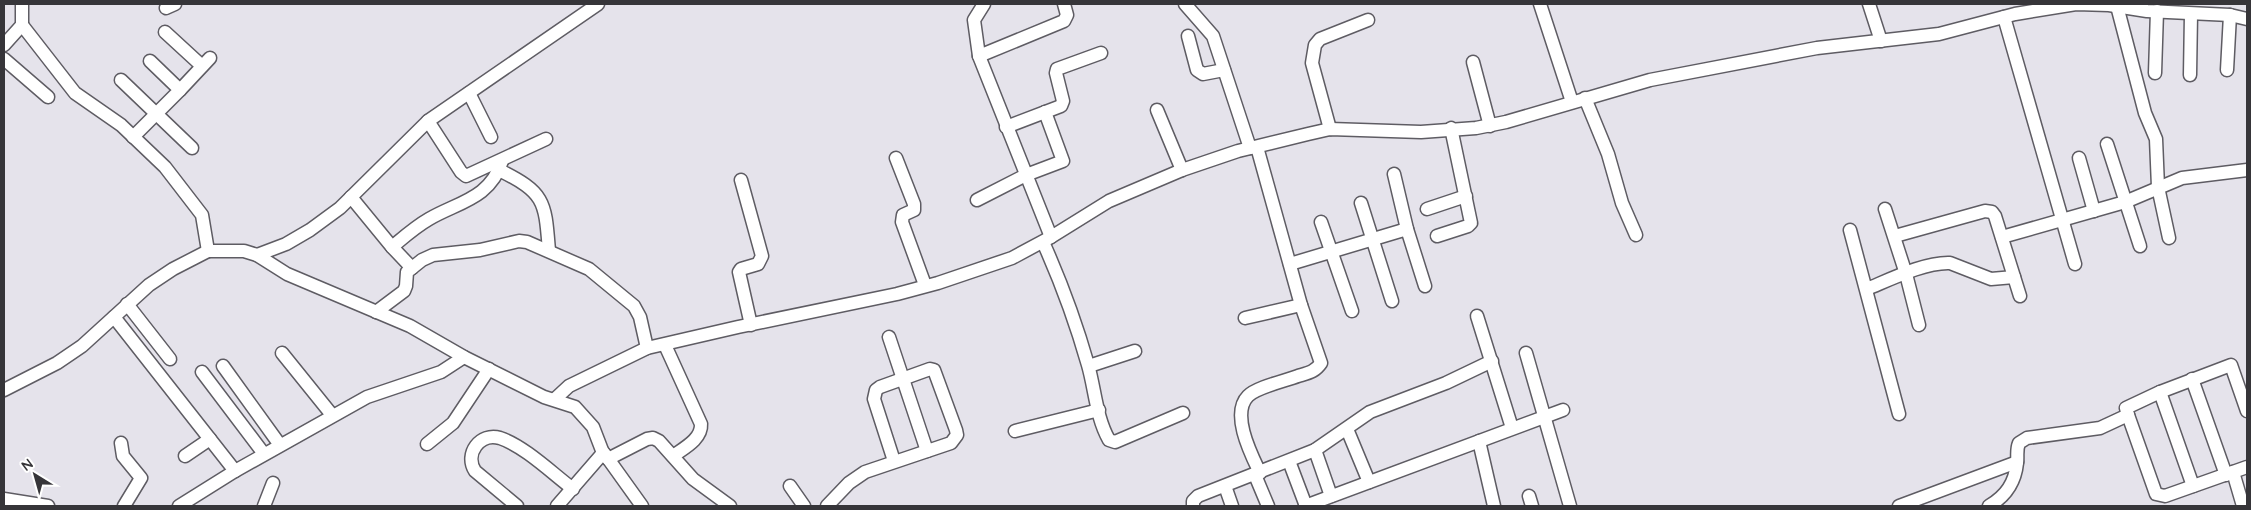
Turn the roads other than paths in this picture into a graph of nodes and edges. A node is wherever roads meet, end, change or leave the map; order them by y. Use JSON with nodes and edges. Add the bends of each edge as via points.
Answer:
{"nodes":[{"id":1,"x":22,"y":4,"type":"edge"},
{"id":2,"x":598,"y":4,"type":"edge"},
{"id":3,"x":984,"y":4,"type":"edge"},
{"id":4,"x":1064,"y":4,"type":"edge"},
{"id":5,"x":1185,"y":4,"type":"edge"},
{"id":6,"x":1540,"y":4,"type":"edge"},
{"id":7,"x":1869,"y":4,"type":"edge"},
{"id":8,"x":2116,"y":6,"type":"junction"},
{"id":9,"x":2011,"y":11,"type":"edge"},
{"id":10,"x":2157,"y":11,"type":"junction"},
{"id":11,"x":2191,"y":14,"type":"junction"},
{"id":12,"x":2230,"y":15,"type":"junction"},
{"id":13,"x":2247,"y":19,"type":"edge"},
{"id":14,"x":1368,"y":20,"type":"dead end"},
{"id":15,"x":22,"y":25,"type":"junction"},
{"id":16,"x":165,"y":32,"type":"dead end"},
{"id":17,"x":1188,"y":36,"type":"dead end"},
{"id":18,"x":1881,"y":41,"type":"junction"},
{"id":19,"x":4,"y":45,"type":"edge"},
{"id":20,"x":1101,"y":53,"type":"dead end"},
{"id":21,"x":978,"y":56,"type":"junction"},
{"id":22,"x":4,"y":59,"type":"edge"},
{"id":23,"x":150,"y":61,"type":"dead end"},
{"id":24,"x":1473,"y":62,"type":"dead end"},
{"id":25,"x":1224,"y":70,"type":"junction"},
{"id":26,"x":2227,"y":70,"type":"dead end"},
{"id":27,"x":2155,"y":73,"type":"dead end"},
{"id":28,"x":2190,"y":75,"type":"dead end"},
{"id":29,"x":121,"y":80,"type":"dead end"},
{"id":30,"x":180,"y":90,"type":"junction"},
{"id":31,"x":468,"y":93,"type":"junction"},
{"id":32,"x":48,"y":97,"type":"dead end"},
{"id":33,"x":1586,"y":98,"type":"junction"},
{"id":34,"x":1572,"y":102,"type":"junction"},
{"id":35,"x":1157,"y":110,"type":"dead end"},
{"id":36,"x":1045,"y":112,"type":"junction"},
{"id":37,"x":157,"y":114,"type":"junction"},
{"id":38,"x":428,"y":121,"type":"junction"},
{"id":39,"x":1490,"y":126,"type":"junction"},
{"id":40,"x":1006,"y":127,"type":"junction"},
{"id":41,"x":1451,"y":128,"type":"junction"},
{"id":42,"x":1330,"y":129,"type":"junction"},
{"id":43,"x":134,"y":137,"type":"junction"},
{"id":44,"x":491,"y":137,"type":"dead end"},
{"id":45,"x":546,"y":139,"type":"dead end"},
{"id":46,"x":2107,"y":144,"type":"dead end"},
{"id":47,"x":1254,"y":147,"type":"junction"},
{"id":48,"x":192,"y":148,"type":"dead end"},
{"id":49,"x":896,"y":158,"type":"dead end"},
{"id":50,"x":2079,"y":158,"type":"dead end"},
{"id":51,"x":500,"y":165,"type":"junction"},
{"id":52,"x":1182,"y":170,"type":"junction"},
{"id":53,"x":2247,"y":170,"type":"edge"},
{"id":54,"x":1394,"y":174,"type":"dead end"},
{"id":55,"x":1026,"y":175,"type":"junction"},
{"id":56,"x":741,"y":180,"type":"dead end"},
{"id":57,"x":2158,"y":187,"type":"junction"},
{"id":58,"x":1466,"y":196,"type":"junction"},
{"id":59,"x":351,"y":197,"type":"junction"},
{"id":60,"x":977,"y":200,"type":"dead end"},
{"id":61,"x":2125,"y":202,"type":"junction"},
{"id":62,"x":1361,"y":203,"type":"dead end"},
{"id":63,"x":1427,"y":208,"type":"dead end"},
{"id":64,"x":1885,"y":209,"type":"dead end"},
{"id":65,"x":2094,"y":211,"type":"junction"},
{"id":66,"x":2062,"y":221,"type":"junction"},
{"id":67,"x":1321,"y":222,"type":"dead end"},
{"id":68,"x":1407,"y":229,"type":"junction"},
{"id":69,"x":1850,"y":230,"type":"dead end"},
{"id":70,"x":1636,"y":235,"type":"dead end"},
{"id":71,"x":1437,"y":236,"type":"dead end"},
{"id":72,"x":1895,"y":236,"type":"junction"},
{"id":73,"x":2002,"y":237,"type":"junction"},
{"id":74,"x":2169,"y":238,"type":"dead end"},
{"id":75,"x":1047,"y":239,"type":"junction"},
{"id":76,"x":1372,"y":239,"type":"junction"},
{"id":77,"x":2140,"y":246,"type":"dead end"},
{"id":78,"x":392,"y":247,"type":"junction"},
{"id":79,"x":1332,"y":250,"type":"junction"},
{"id":80,"x":208,"y":251,"type":"junction"},
{"id":81,"x":549,"y":251,"type":"junction"},
{"id":82,"x":257,"y":255,"type":"junction"},
{"id":83,"x":1290,"y":264,"type":"junction"},
{"id":84,"x":2075,"y":264,"type":"dead end"},
{"id":85,"x":412,"y":268,"type":"junction"},
{"id":86,"x":1906,"y":274,"type":"junction"},
{"id":87,"x":2014,"y":277,"type":"junction"},
{"id":88,"x":925,"y":285,"type":"junction"},
{"id":89,"x":1425,"y":286,"type":"dead end"},
{"id":90,"x":1867,"y":288,"type":"junction"},
{"id":91,"x":2020,"y":296,"type":"dead end"},
{"id":92,"x":1392,"y":301,"type":"dead end"},
{"id":93,"x":127,"y":304,"type":"junction"},
{"id":94,"x":1301,"y":305,"type":"junction"},
{"id":95,"x":1352,"y":311,"type":"dead end"},
{"id":96,"x":376,"y":312,"type":"junction"},
{"id":97,"x":1477,"y":316,"type":"dead end"},
{"id":98,"x":114,"y":317,"type":"junction"},
{"id":99,"x":1245,"y":318,"type":"dead end"},
{"id":100,"x":751,"y":325,"type":"junction"},
{"id":101,"x":1919,"y":325,"type":"dead end"},
{"id":102,"x":889,"y":337,"type":"dead end"},
{"id":103,"x":665,"y":345,"type":"junction"},
{"id":104,"x":647,"y":348,"type":"junction"},
{"id":105,"x":1135,"y":352,"type":"dead end"},
{"id":106,"x":282,"y":353,"type":"dead end"},
{"id":107,"x":1526,"y":353,"type":"dead end"},
{"id":108,"x":464,"y":357,"type":"junction"},
{"id":109,"x":170,"y":359,"type":"dead end"},
{"id":110,"x":1492,"y":361,"type":"junction"},
{"id":111,"x":223,"y":366,"type":"dead end"},
{"id":112,"x":1089,"y":366,"type":"junction"},
{"id":113,"x":490,"y":369,"type":"junction"},
{"id":114,"x":202,"y":372,"type":"dead end"},
{"id":115,"x":903,"y":379,"type":"junction"},
{"id":116,"x":2192,"y":379,"type":"junction"},
{"id":117,"x":4,"y":390,"type":"edge"},
{"id":118,"x":2160,"y":392,"type":"junction"},
{"id":119,"x":555,"y":399,"type":"junction"},
{"id":120,"x":1099,"y":410,"type":"junction"},
{"id":121,"x":1563,"y":410,"type":"dead end"},
{"id":122,"x":2247,"y":411,"type":"edge"},
{"id":123,"x":1183,"y":412,"type":"dead end"},
{"id":124,"x":1899,"y":414,"type":"dead end"},
{"id":125,"x":2128,"y":415,"type":"junction"},
{"id":126,"x":332,"y":416,"type":"junction"},
{"id":127,"x":1545,"y":416,"type":"junction"},
{"id":128,"x":1512,"y":428,"type":"junction"},
{"id":129,"x":1348,"y":429,"type":"junction"},
{"id":130,"x":1015,"y":432,"type":"dead end"},
{"id":131,"x":210,"y":438,"type":"junction"},
{"id":132,"x":1479,"y":441,"type":"junction"},
{"id":133,"x":121,"y":443,"type":"dead end"},
{"id":134,"x":427,"y":444,"type":"dead end"},
{"id":135,"x":280,"y":445,"type":"junction"},
{"id":136,"x":1315,"y":450,"type":"junction"},
{"id":137,"x":926,"y":451,"type":"junction"},
{"id":138,"x":264,"y":454,"type":"junction"},
{"id":139,"x":185,"y":456,"type":"dead end"},
{"id":140,"x":606,"y":456,"type":"junction"},
{"id":141,"x":673,"y":456,"type":"junction"},
{"id":142,"x":894,"y":461,"type":"junction"},
{"id":143,"x":1288,"y":461,"type":"junction"},
{"id":144,"x":2017,"y":462,"type":"junction"},
{"id":145,"x":2247,"y":467,"type":"edge"},
{"id":146,"x":235,"y":471,"type":"junction"},
{"id":147,"x":2229,"y":473,"type":"junction"},
{"id":148,"x":1258,"y":474,"type":"junction"},
{"id":149,"x":1369,"y":482,"type":"junction"},
{"id":150,"x":273,"y":484,"type":"dead end"},
{"id":151,"x":790,"y":486,"type":"dead end"},
{"id":152,"x":1225,"y":486,"type":"junction"},
{"id":153,"x":2194,"y":486,"type":"junction"},
{"id":154,"x":573,"y":489,"type":"junction"},
{"id":155,"x":1331,"y":496,"type":"junction"},
{"id":156,"x":4,"y":500,"type":"edge"},
{"id":157,"x":48,"y":506,"type":"edge"},
{"id":158,"x":124,"y":506,"type":"edge"},
{"id":159,"x":179,"y":506,"type":"edge"},
{"id":160,"x":264,"y":506,"type":"edge"},
{"id":161,"x":517,"y":506,"type":"edge"},
{"id":162,"x":557,"y":506,"type":"edge"},
{"id":163,"x":642,"y":506,"type":"edge"},
{"id":164,"x":730,"y":506,"type":"edge"},
{"id":165,"x":804,"y":506,"type":"edge"},
{"id":166,"x":827,"y":506,"type":"edge"},
{"id":167,"x":1193,"y":506,"type":"edge"},
{"id":168,"x":1232,"y":506,"type":"edge"},
{"id":169,"x":1268,"y":506,"type":"edge"},
{"id":170,"x":1306,"y":506,"type":"edge"},
{"id":171,"x":1494,"y":506,"type":"edge"},
{"id":172,"x":1570,"y":506,"type":"edge"},
{"id":173,"x":1899,"y":506,"type":"edge"},
{"id":174,"x":1989,"y":506,"type":"edge"},
{"id":175,"x":2243,"y":506,"type":"edge"}],
"edges":[{"from":1,"to":15,"type":"street"},
{"from":2,"to":31,"type":"street"},
{"from":3,"to":21,"type":"street","via":[[974,20]]},
{"from":4,"to":21,"type":"street","via":[[1067,14],[1064,21]]},
{"from":5,"to":25,"type":"street","via":[[1213,36]]},
{"from":6,"to":34,"type":"street"},
{"from":7,"to":18,"type":"street"},
{"from":8,"to":9,"type":"street","via":[[2076,4]]},
{"from":8,"to":10,"type":"street"},
{"from":8,"to":57,"type":"street","via":[[2145,113],[2156,138]]},
{"from":9,"to":18,"type":"street","via":[[1939,34]]},
{"from":9,"to":66,"type":"street"},
{"from":10,"to":11,"type":"street"},
{"from":10,"to":27,"type":"street"},
{"from":11,"to":12,"type":"street"},
{"from":11,"to":28,"type":"street"},
{"from":12,"to":13,"type":"street"},
{"from":12,"to":26,"type":"street"},
{"from":14,"to":42,"type":"street","via":[[1320,39],[1315,45],[1312,63]]},
{"from":15,"to":19,"type":"street"},
{"from":15,"to":43,"type":"street","via":[[75,93]]},
{"from":16,"to":30,"type":"street","via":[[206,62]]},
{"from":17,"to":25,"type":"street","via":[[1200,73]]},
{"from":18,"to":33,"type":"street","via":[[1817,48],[1704,69]]},
{"from":20,"to":36,"type":"street","via":[[1057,69],[1063,104]]},
{"from":21,"to":40,"type":"street"},
{"from":22,"to":32,"type":"street"},
{"from":23,"to":30,"type":"street"},
{"from":24,"to":39,"type":"street"},
{"from":25,"to":47,"type":"street"},
{"from":29,"to":37,"type":"street"},
{"from":30,"to":37,"type":"street"},
{"from":31,"to":38,"type":"street"},
{"from":31,"to":44,"type":"street"},
{"from":33,"to":34,"type":"street"},
{"from":33,"to":70,"type":"street"},
{"from":34,"to":39,"type":"street"},
{"from":35,"to":52,"type":"street"},
{"from":36,"to":40,"type":"street"},
{"from":36,"to":55,"type":"street","via":[[1063,162]]},
{"from":37,"to":43,"type":"street"},
{"from":37,"to":48,"type":"street"},
{"from":38,"to":51,"type":"street","via":[[464,175]]},
{"from":38,"to":59,"type":"street"},
{"from":39,"to":41,"type":"street"},
{"from":40,"to":55,"type":"street"},
{"from":41,"to":42,"type":"street","via":[[1422,132]]},
{"from":41,"to":58,"type":"street"},
{"from":42,"to":47,"type":"street"},
{"from":43,"to":80,"type":"street","via":[[166,167],[202,215]]},
{"from":45,"to":51,"type":"street"},
{"from":46,"to":61,"type":"street"},
{"from":47,"to":52,"type":"street"},
{"from":47,"to":83,"type":"street"},
{"from":49,"to":88,"type":"street","via":[[914,204],[914,210],[903,216],[902,222]]},
{"from":50,"to":65,"type":"street"},
{"from":51,"to":78,"type":"street","via":[[494,178],[470,200],[428,219]]},
{"from":51,"to":81,"type":"street","via":[[541,200],[546,212]]},
{"from":52,"to":75,"type":"street","via":[[1102,204]]},
{"from":53,"to":57,"type":"street","via":[[2182,178]]},
{"from":54,"to":68,"type":"street"},
{"from":55,"to":60,"type":"street"},
{"from":55,"to":75,"type":"street"},
{"from":56,"to":100,"type":"street","via":[[762,256],[758,264],[739,272]]},
{"from":57,"to":61,"type":"street"},
{"from":57,"to":74,"type":"street"},
{"from":58,"to":63,"type":"street"},
{"from":58,"to":71,"type":"street","via":[[1471,223]]},
{"from":59,"to":78,"type":"street"},
{"from":59,"to":82,"type":"street","via":[[310,230]]},
{"from":61,"to":65,"type":"street"},
{"from":61,"to":77,"type":"street"},
{"from":62,"to":76,"type":"street"},
{"from":64,"to":72,"type":"street"},
{"from":65,"to":66,"type":"street"},
{"from":66,"to":73,"type":"street"},
{"from":66,"to":84,"type":"street"},
{"from":67,"to":79,"type":"street"},
{"from":68,"to":76,"type":"street"},
{"from":68,"to":89,"type":"street"},
{"from":69,"to":90,"type":"street"},
{"from":72,"to":73,"type":"street","via":[[1985,211],[1995,216]]},
{"from":72,"to":86,"type":"street"},
{"from":73,"to":87,"type":"street"},
{"from":75,"to":88,"type":"street","via":[[1012,258]]},
{"from":75,"to":112,"type":"street"},
{"from":76,"to":79,"type":"street"},
{"from":76,"to":92,"type":"street"},
{"from":78,"to":85,"type":"street"},
{"from":79,"to":83,"type":"street"},
{"from":79,"to":95,"type":"street"},
{"from":80,"to":82,"type":"street"},
{"from":80,"to":93,"type":"street","via":[[173,269]]},
{"from":81,"to":85,"type":"street","via":[[519,241],[480,250],[433,255]]},
{"from":81,"to":104,"type":"street","via":[[589,269],[634,306]]},
{"from":82,"to":96,"type":"street","via":[[287,274]]},
{"from":83,"to":94,"type":"street"},
{"from":85,"to":96,"type":"street","via":[[406,275],[406,289]]},
{"from":86,"to":87,"type":"street","via":[[1943,262],[1990,278]]},
{"from":86,"to":90,"type":"street"},
{"from":86,"to":101,"type":"street"},
{"from":87,"to":91,"type":"street"},
{"from":88,"to":100,"type":"street"},
{"from":90,"to":124,"type":"street"},
{"from":93,"to":98,"type":"street"},
{"from":93,"to":109,"type":"street"},
{"from":94,"to":99,"type":"street"},
{"from":94,"to":148,"type":"street","via":[[1321,363],[1314,371],[1254,392],[1243,403],[1245,439]]},
{"from":96,"to":108,"type":"street","via":[[410,326]]},
{"from":97,"to":110,"type":"street"},
{"from":98,"to":117,"type":"street","via":[[71,354]]},
{"from":98,"to":131,"type":"street"},
{"from":100,"to":103,"type":"street"},
{"from":102,"to":115,"type":"street"},
{"from":103,"to":104,"type":"street"},
{"from":103,"to":141,"type":"street","via":[[702,429]]},
{"from":104,"to":119,"type":"street","via":[[569,386]]},
{"from":105,"to":112,"type":"street"},
{"from":106,"to":126,"type":"street"},
{"from":107,"to":127,"type":"street"},
{"from":108,"to":113,"type":"street"},
{"from":108,"to":126,"type":"street","via":[[440,372],[367,397]]},
{"from":110,"to":128,"type":"street"},
{"from":110,"to":129,"type":"street","via":[[1446,383],[1379,408]]},
{"from":111,"to":135,"type":"street"},
{"from":112,"to":120,"type":"street"},
{"from":113,"to":119,"type":"street","via":[[544,397]]},
{"from":113,"to":134,"type":"street","via":[[453,423]]},
{"from":114,"to":138,"type":"street"},
{"from":115,"to":137,"type":"street"},
{"from":115,"to":137,"type":"street","via":[[934,370],[956,430],[957,436],[951,443]]},
{"from":115,"to":142,"type":"street","via":[[880,387],[874,399]]},
{"from":116,"to":118,"type":"street"},
{"from":116,"to":122,"type":"street","via":[[2231,365]]},
{"from":116,"to":147,"type":"street"},
{"from":118,"to":125,"type":"street","via":[[2126,408]]},
{"from":118,"to":153,"type":"street"},
{"from":119,"to":140,"type":"street","via":[[575,407],[593,427]]},
{"from":120,"to":123,"type":"street","via":[[1107,437],[1115,442]]},
{"from":120,"to":130,"type":"street"},
{"from":121,"to":127,"type":"street"},
{"from":125,"to":144,"type":"street","via":[[2100,428],[2023,440],[2017,450]]},
{"from":125,"to":153,"type":"street","via":[[2156,494],[2165,496]]},
{"from":126,"to":135,"type":"street"},
{"from":127,"to":128,"type":"street"},
{"from":127,"to":172,"type":"street"},
{"from":128,"to":132,"type":"street"},
{"from":129,"to":136,"type":"street"},
{"from":129,"to":149,"type":"street"},
{"from":131,"to":139,"type":"street"},
{"from":131,"to":146,"type":"street"},
{"from":132,"to":149,"type":"street"},
{"from":132,"to":171,"type":"street"},
{"from":133,"to":158,"type":"street","via":[[122,456],[141,480]]},
{"from":135,"to":138,"type":"street"},
{"from":136,"to":143,"type":"street"},
{"from":136,"to":155,"type":"street"},
{"from":137,"to":142,"type":"street"},
{"from":138,"to":146,"type":"street"},
{"from":140,"to":141,"type":"street","via":[[653,438]]},
{"from":140,"to":154,"type":"street"},
{"from":140,"to":163,"type":"street"},
{"from":141,"to":164,"type":"street","via":[[693,479]]},
{"from":142,"to":166,"type":"street","via":[[856,477]]},
{"from":143,"to":148,"type":"street"},
{"from":143,"to":170,"type":"street"},
{"from":144,"to":173,"type":"street"},
{"from":144,"to":174,"type":"street","via":[[2014,480],[2005,494]]},
{"from":145,"to":147,"type":"street"},
{"from":146,"to":159,"type":"street"},
{"from":147,"to":153,"type":"street"},
{"from":147,"to":175,"type":"street"},
{"from":148,"to":152,"type":"street"},
{"from":148,"to":169,"type":"street"},
{"from":149,"to":155,"type":"street"},
{"from":150,"to":160,"type":"street"},
{"from":151,"to":165,"type":"street"},
{"from":152,"to":167,"type":"street","via":[[1198,496]]},
{"from":152,"to":168,"type":"street"},
{"from":154,"to":161,"type":"street","via":[[513,443],[488,437],[473,450],[471,464]]},
{"from":154,"to":162,"type":"street"},
{"from":155,"to":170,"type":"street"},
{"from":156,"to":157,"type":"street"}]}
